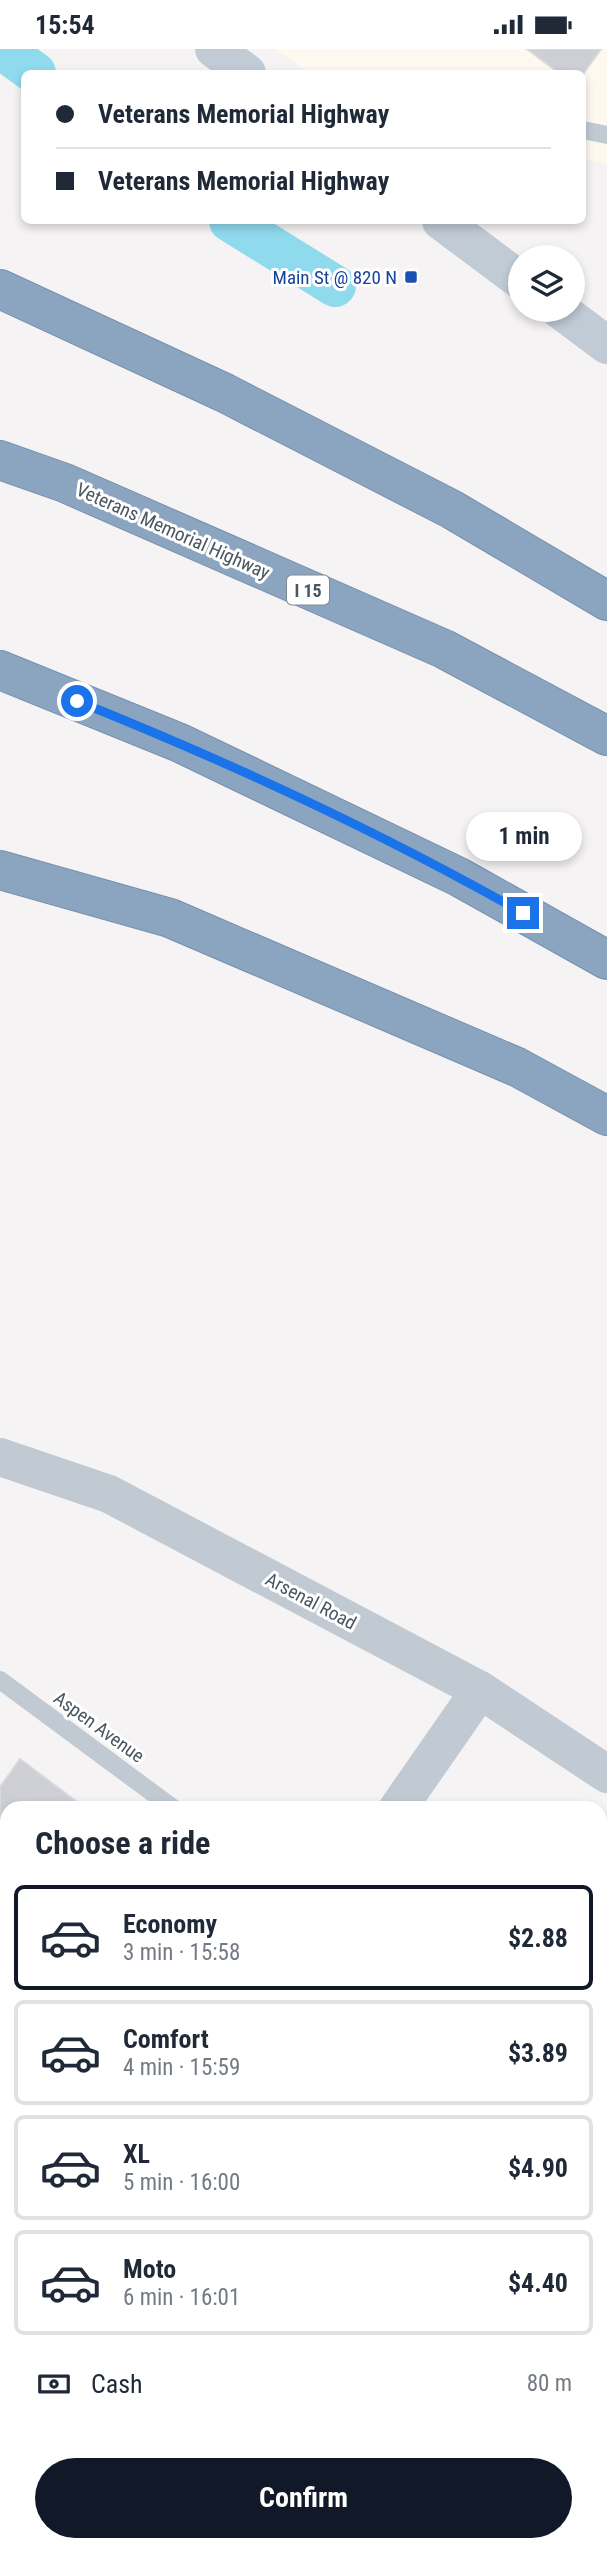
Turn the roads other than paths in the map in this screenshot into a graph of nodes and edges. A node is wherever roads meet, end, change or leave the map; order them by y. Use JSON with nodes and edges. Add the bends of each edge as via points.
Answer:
{"nodes":[{"id":1,"x":215,"y":49,"type":"edge"},
{"id":2,"x":243,"y":70,"type":"edge"},
{"id":3,"x":586,"y":131,"type":"edge"},
{"id":4,"x":607,"y":135,"type":"edge"},
{"id":5,"x":445,"y":224,"type":"edge"},
{"id":6,"x":508,"y":271,"type":"edge"},
{"id":7,"x":0,"y":289,"type":"edge"},
{"id":8,"x":576,"y":322,"type":"edge"},
{"id":9,"x":607,"y":345,"type":"edge"},
{"id":10,"x":0,"y":460,"type":"edge"},
{"id":11,"x":607,"y":601,"type":"edge"},
{"id":12,"x":0,"y":670,"type":"edge"},
{"id":13,"x":607,"y":736,"type":"edge"},
{"id":14,"x":0,"y":870,"type":"edge"},
{"id":15,"x":607,"y":960,"type":"edge"},
{"id":16,"x":607,"y":1117,"type":"edge"},
{"id":17,"x":0,"y":1457,"type":"edge"},
{"id":18,"x":0,"y":1681,"type":"edge"},
{"id":19,"x":480,"y":1691,"type":"junction"},
{"id":20,"x":607,"y":1774,"type":"edge"},
{"id":21,"x":163,"y":1801,"type":"edge"},
{"id":22,"x":403,"y":1801,"type":"edge"}],
"edges":[{"from":1,"to":2,"type":"main road"},
{"from":3,"to":4,"type":"lane"},
{"from":5,"to":6,"type":"main road"},
{"from":7,"to":11,"type":"highway","via":[[225,393],[439,503]]},
{"from":8,"to":9,"type":"main road"},
{"from":10,"to":13,"type":"highway","name":"Veterans Memorial Highway","number":"I 15","via":[[65,483],[444,649]]},
{"from":12,"to":15,"type":"highway","via":[[180,743],[459,877]]},
{"from":14,"to":16,"type":"highway","via":[[170,918],[517,1067]]},
{"from":17,"to":19,"type":"street","name":"Arsenal Road","via":[[109,1494]]},
{"from":18,"to":21,"type":"lane","name":"Aspen Avenue"},
{"from":19,"to":20,"type":"street","name":"Arsenal Road"},
{"from":19,"to":22,"type":"street"}]}
